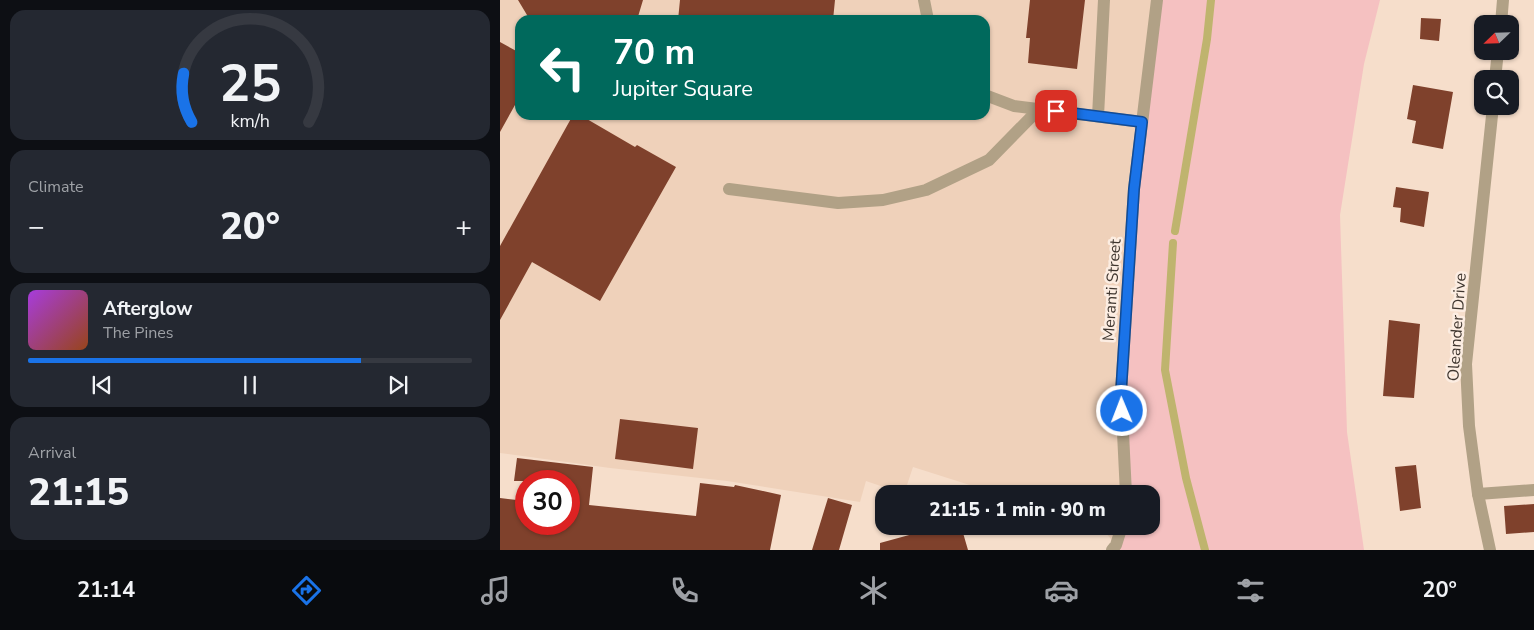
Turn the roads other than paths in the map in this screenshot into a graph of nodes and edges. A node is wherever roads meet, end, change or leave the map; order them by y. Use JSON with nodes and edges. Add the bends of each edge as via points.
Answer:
{"nodes":[{"id":1,"x":924,"y":0,"type":"edge"},
{"id":2,"x":1104,"y":0,"type":"edge"},
{"id":3,"x":1157,"y":0,"type":"edge"},
{"id":4,"x":1503,"y":0,"type":"edge"},
{"id":5,"x":927,"y":15,"type":"edge"},
{"id":6,"x":1502,"y":15,"type":"edge"},
{"id":7,"x":990,"y":97,"type":"edge"},
{"id":8,"x":1040,"y":109,"type":"junction"},
{"id":9,"x":1492,"y":115,"type":"edge"},
{"id":10,"x":1098,"y":116,"type":"junction"},
{"id":11,"x":1142,"y":122,"type":"junction"},
{"id":12,"x":729,"y":189,"type":"dead end"},
{"id":13,"x":1126,"y":485,"type":"edge"},
{"id":14,"x":1534,"y":490,"type":"edge"},
{"id":15,"x":1478,"y":494,"type":"junction"},
{"id":16,"x":1120,"y":535,"type":"edge"},
{"id":17,"x":1116,"y":548,"type":"edge"},
{"id":18,"x":1490,"y":550,"type":"edge"}],
"edges":[{"from":1,"to":5,"type":"street"},
{"from":2,"to":10,"type":"street"},
{"from":3,"to":11,"type":"street","name":"Meranti Street"},
{"from":4,"to":6,"type":"street"},
{"from":7,"to":8,"type":"street","via":[[1014,106]]},
{"from":8,"to":10,"type":"street"},
{"from":8,"to":12,"type":"street","via":[[990,160],[926,190],[884,200],[838,203]]},
{"from":9,"to":15,"type":"street","name":"Oleander Drive","via":[[1466,364],[1468,426]]},
{"from":10,"to":11,"type":"street"},
{"from":11,"to":13,"type":"street","name":"Meranti Street","via":[[1134,189],[1121,392]]},
{"from":14,"to":15,"type":"street"},
{"from":15,"to":18,"type":"street","name":"Oleander Drive"},
{"from":16,"to":17,"type":"street"}]}
